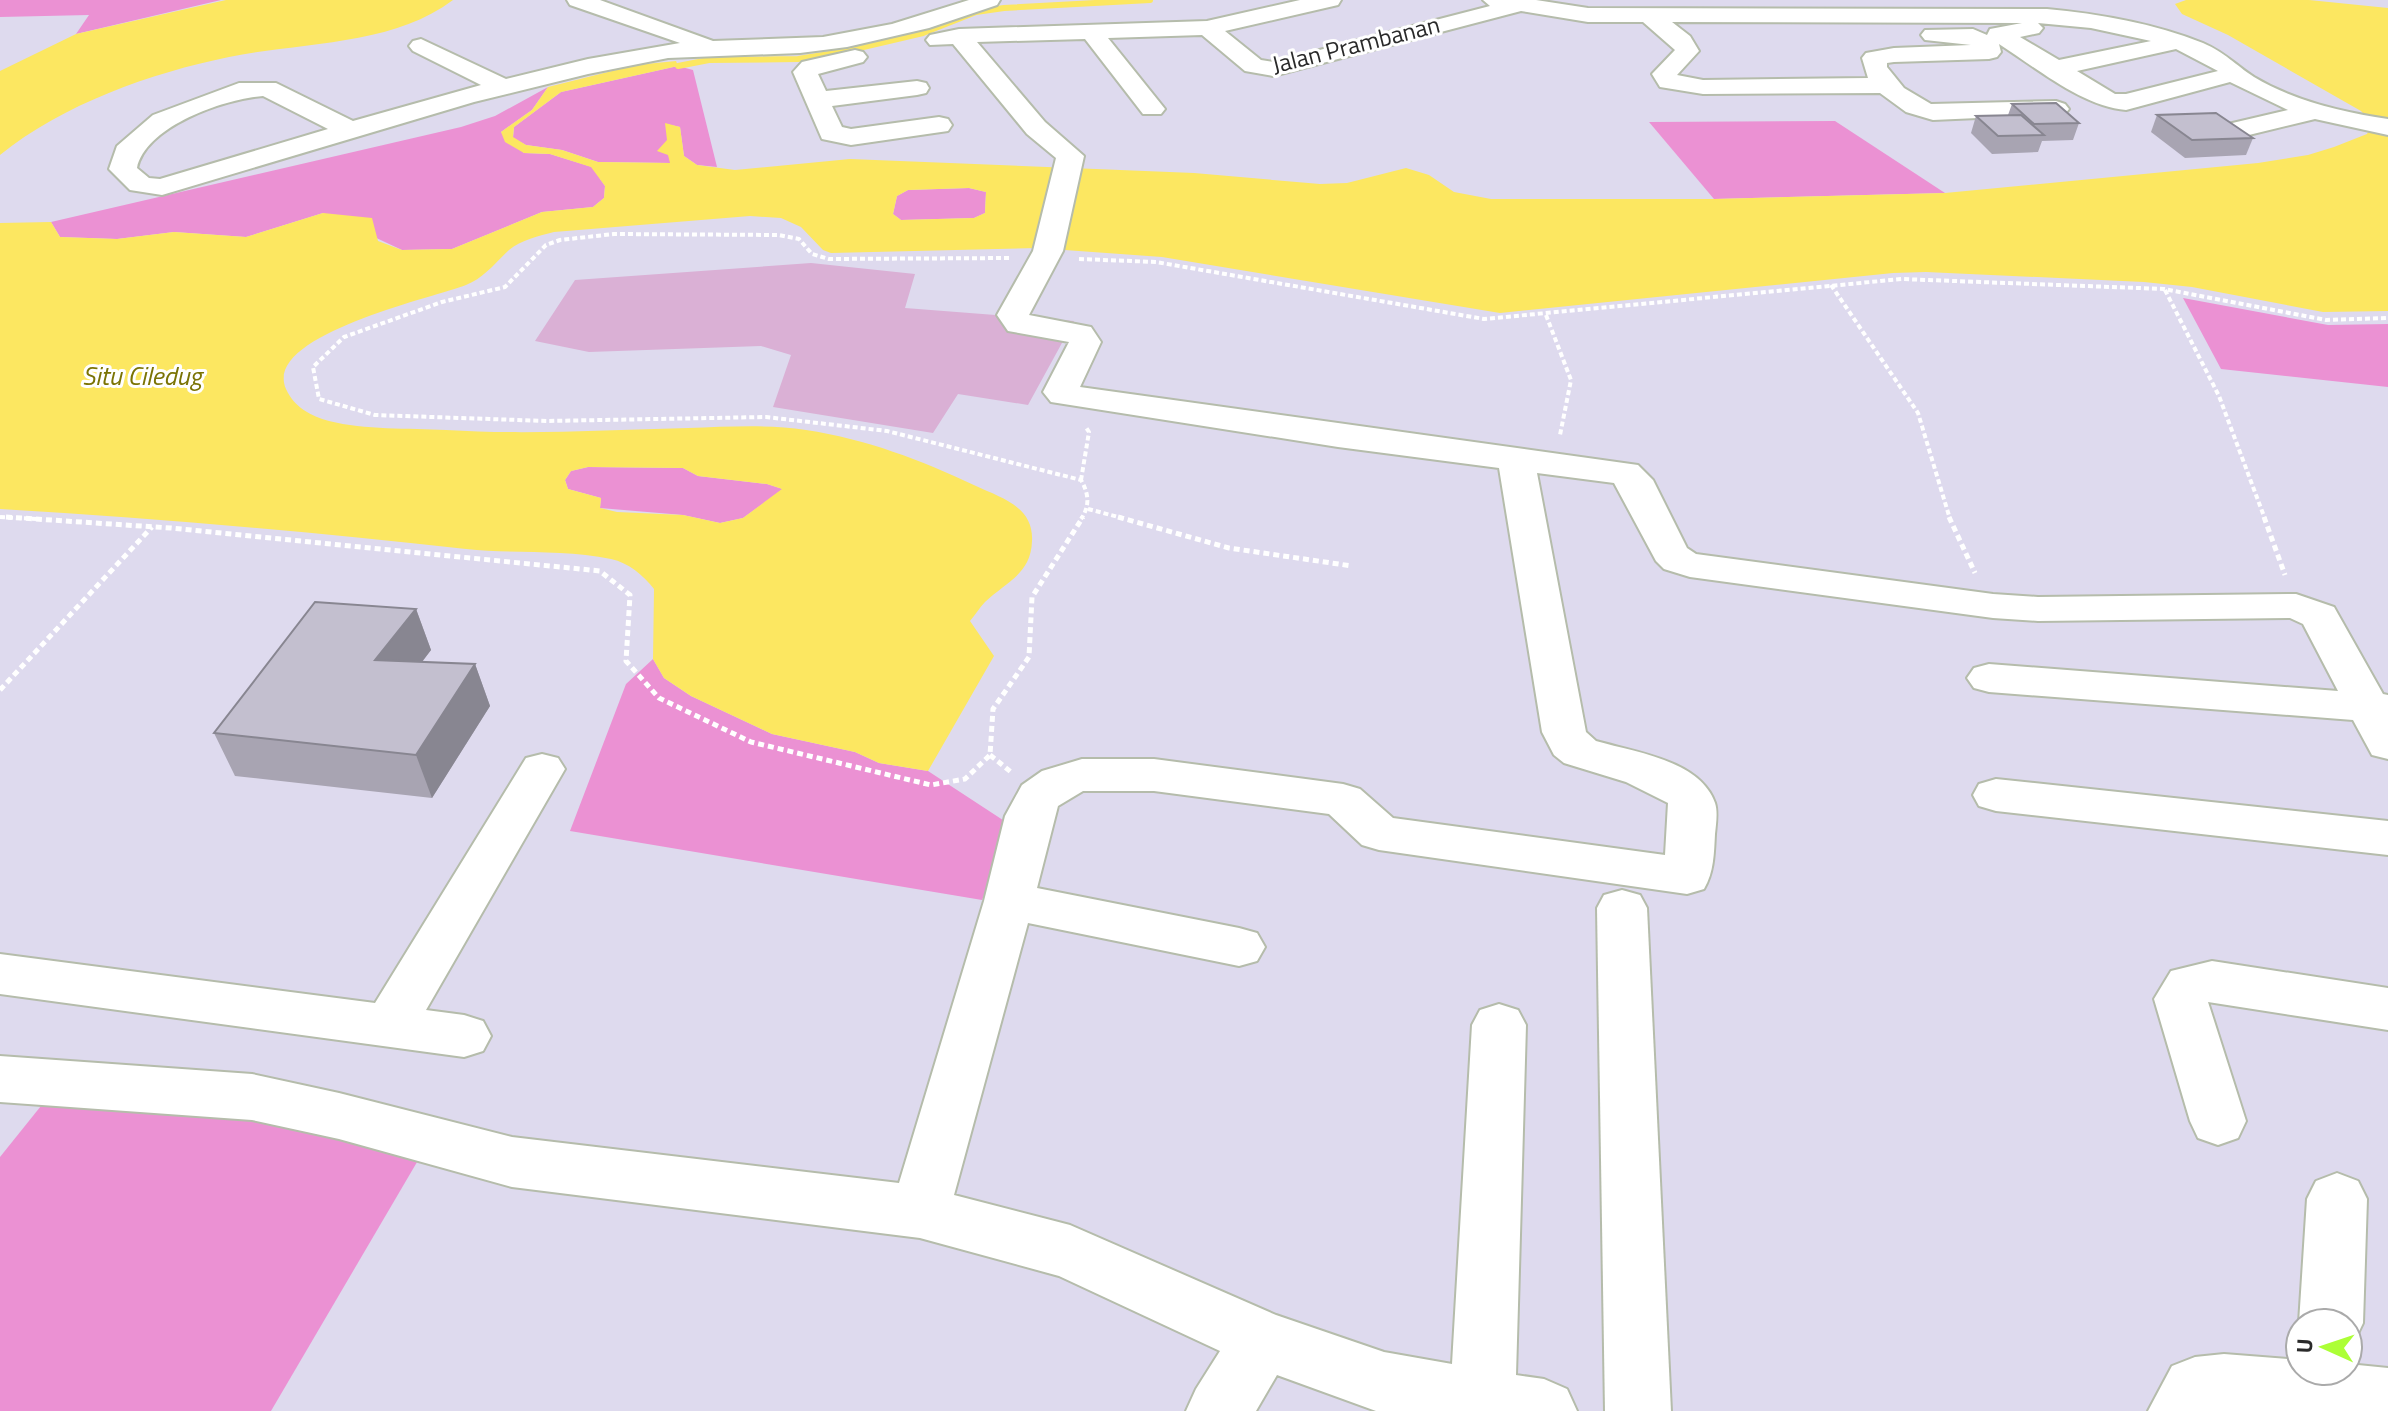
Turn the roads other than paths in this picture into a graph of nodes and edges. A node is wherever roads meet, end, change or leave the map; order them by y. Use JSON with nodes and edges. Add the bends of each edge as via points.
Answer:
{"nodes":[{"id":1,"x":578,"y":0,"type":"edge"},
{"id":2,"x":989,"y":0,"type":"edge"},
{"id":3,"x":1330,"y":0,"type":"edge"},
{"id":4,"x":1494,"y":0,"type":"edge"},
{"id":5,"x":2020,"y":0,"type":"edge"},
{"id":6,"x":1518,"y":5,"type":"junction"},
{"id":7,"x":1186,"y":6,"type":"dead end"},
{"id":8,"x":1843,"y":8,"type":"edge"},
{"id":9,"x":1987,"y":14,"type":"edge"},
{"id":10,"x":1650,"y":16,"type":"junction"},
{"id":11,"x":954,"y":24,"type":"junction"},
{"id":12,"x":1207,"y":28,"type":"junction"},
{"id":13,"x":1092,"y":33,"type":"junction"},
{"id":14,"x":1771,"y":39,"type":"dead end"},
{"id":15,"x":1712,"y":40,"type":"dead end"},
{"id":16,"x":1682,"y":41,"type":"junction"},
{"id":17,"x":2179,"y":41,"type":"junction"},
{"id":18,"x":421,"y":46,"type":"dead end"},
{"id":19,"x":712,"y":47,"type":"junction"},
{"id":20,"x":2053,"y":69,"type":"junction"},
{"id":21,"x":2234,"y":74,"type":"junction"},
{"id":22,"x":1887,"y":85,"type":"junction"},
{"id":23,"x":504,"y":87,"type":"junction"},
{"id":24,"x":917,"y":88,"type":"dead end"},
{"id":25,"x":815,"y":100,"type":"junction"},
{"id":26,"x":1152,"y":109,"type":"dead end"},
{"id":27,"x":2056,"y":109,"type":"edge"},
{"id":28,"x":2314,"y":112,"type":"junction"},
{"id":29,"x":939,"y":125,"type":"dead end"},
{"id":30,"x":2388,"y":127,"type":"edge"},
{"id":31,"x":354,"y":132,"type":"junction"},
{"id":32,"x":2220,"y":134,"type":"edge"},
{"id":33,"x":1535,"y":461,"type":"junction"},
{"id":34,"x":1989,"y":678,"type":"dead end"},
{"id":35,"x":2377,"y":708,"type":"edge"},
{"id":36,"x":2388,"y":744,"type":"edge"},
{"id":37,"x":542,"y":769,"type":"dead end"},
{"id":38,"x":1996,"y":795,"type":"dead end"},
{"id":39,"x":2388,"y":838,"type":"edge"},
{"id":40,"x":1009,"y":901,"type":"junction"},
{"id":41,"x":1622,"y":908,"type":"dead end"},
{"id":42,"x":1239,"y":947,"type":"dead end"},
{"id":43,"x":0,"y":974,"type":"edge"},
{"id":44,"x":2388,"y":1009,"type":"edge"},
{"id":45,"x":1499,"y":1025,"type":"dead end"},
{"id":46,"x":389,"y":1026,"type":"junction"},
{"id":47,"x":464,"y":1036,"type":"dead end"},
{"id":48,"x":0,"y":1079,"type":"edge"},
{"id":49,"x":2218,"y":1121,"type":"dead end"},
{"id":50,"x":2337,"y":1199,"type":"dead end"},
{"id":51,"x":920,"y":1212,"type":"junction"},
{"id":52,"x":2332,"y":1307,"type":"edge"},
{"id":53,"x":1263,"y":1340,"type":"junction"},
{"id":54,"x":2349,"y":1388,"type":"edge"},
{"id":55,"x":1482,"y":1401,"type":"junction"},
{"id":56,"x":1219,"y":1411,"type":"edge"},
{"id":57,"x":1544,"y":1411,"type":"edge"},
{"id":58,"x":1638,"y":1411,"type":"edge"},
{"id":59,"x":2181,"y":1411,"type":"edge"}],
"edges":[{"from":1,"to":19,"type":"street"},
{"from":2,"to":11,"type":"street"},
{"from":3,"to":12,"type":"street"},
{"from":4,"to":6,"type":"street"},
{"from":5,"to":9,"type":"street"},
{"from":6,"to":10,"type":"street","via":[[1571,14]]},
{"from":6,"to":12,"type":"street","name":"Jalan Prambanan","via":[[1273,69],[1254,66]]},
{"from":7,"to":11,"type":"street","via":[[1014,15]]},
{"from":8,"to":9,"type":"street","via":[[1945,17]]},
{"from":8,"to":10,"type":"street"},
{"from":9,"to":17,"type":"street","via":[[2122,25]]},
{"from":9,"to":20,"type":"street"},
{"from":10,"to":16,"type":"street"},
{"from":11,"to":13,"type":"street"},
{"from":11,"to":19,"type":"street","via":[[805,46]]},
{"from":11,"to":25,"type":"street","via":[[811,67],[805,72]]},
{"from":11,"to":33,"type":"street","via":[[1036,128],[1065,149],[1070,161],[1046,254],[1013,315],[1019,324],[1084,338],[1060,392],[1078,399]]},
{"from":12,"to":13,"type":"street"},
{"from":13,"to":26,"type":"street"},
{"from":14,"to":22,"type":"street","via":[[1963,35],[1988,46],[1989,52],[1981,54],[1874,58]]},
{"from":15,"to":16,"type":"street"},
{"from":16,"to":22,"type":"street","via":[[1684,57],[1664,74],[1669,82],[1684,86]]},
{"from":17,"to":20,"type":"street"},
{"from":17,"to":21,"type":"street","via":[[2224,62]]},
{"from":18,"to":23,"type":"street"},
{"from":19,"to":23,"type":"street","via":[[650,54]]},
{"from":20,"to":21,"type":"street","via":[[2109,101],[2126,102]]},
{"from":21,"to":28,"type":"street","via":[[2275,98]]},
{"from":22,"to":27,"type":"street","via":[[1928,112]]},
{"from":23,"to":31,"type":"street"},
{"from":24,"to":25,"type":"street"},
{"from":25,"to":29,"type":"street","via":[[831,133],[839,136]]},
{"from":28,"to":30,"type":"street"},
{"from":28,"to":32,"type":"street"},
{"from":31,"to":31,"type":"street","via":[[267,88],[239,90],[162,120],[127,152],[123,169],[134,183],[162,187]]},
{"from":33,"to":35,"type":"street","via":[[1625,473],[1634,480],[1670,553],[1690,565],[1993,606],[2296,606],[2319,616]]},
{"from":33,"to":40,"type":"street","via":[[1564,732],[1580,752],[1683,789],[1691,802],[1687,876],[1379,833],[1343,800],[1154,775],[1082,775],[1058,782],[1039,796],[1029,816]]},
{"from":34,"to":35,"type":"street"},
{"from":35,"to":36,"type":"street"},
{"from":37,"to":46,"type":"street"},
{"from":38,"to":39,"type":"street"},
{"from":40,"to":42,"type":"street"},
{"from":40,"to":51,"type":"street"},
{"from":41,"to":58,"type":"street"},
{"from":43,"to":46,"type":"street"},
{"from":44,"to":49,"type":"street","via":[[2212,981],[2190,985],[2181,999]]},
{"from":45,"to":55,"type":"street"},
{"from":46,"to":47,"type":"street"},
{"from":48,"to":51,"type":"street","via":[[252,1097],[512,1162]]},
{"from":50,"to":52,"type":"street"},
{"from":51,"to":53,"type":"street","via":[[1070,1252]]},
{"from":53,"to":55,"type":"street","via":[[1384,1383]]},
{"from":53,"to":56,"type":"street"},
{"from":54,"to":59,"type":"street","via":[[2195,1388]]},
{"from":55,"to":57,"type":"street"}]}
